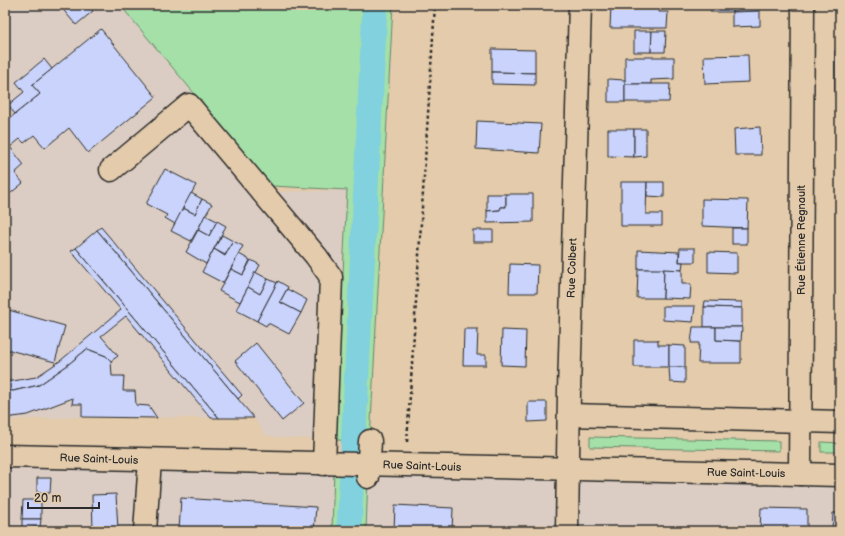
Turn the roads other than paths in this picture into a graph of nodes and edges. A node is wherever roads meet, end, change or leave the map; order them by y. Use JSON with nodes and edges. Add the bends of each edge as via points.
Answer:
{"nodes":[{"id":1,"x":580,"y":5,"type":"edge"},
{"id":2,"x":803,"y":5,"type":"edge"},
{"id":3,"x":111,"y":170,"type":"dead end"},
{"id":4,"x":569,"y":415,"type":"junction"},
{"id":5,"x":800,"y":421,"type":"junction"},
{"id":6,"x":840,"y":422,"type":"edge"},
{"id":7,"x":335,"y":440,"type":"dead end"},
{"id":8,"x":370,"y":441,"type":"dead end"},
{"id":9,"x":5,"y":456,"type":"edge"},
{"id":10,"x":150,"y":460,"type":"junction"},
{"id":11,"x":331,"y":466,"type":"junction"},
{"id":12,"x":568,"y":470,"type":"junction"},
{"id":13,"x":369,"y":471,"type":"junction"},
{"id":14,"x":800,"y":474,"type":"junction"},
{"id":15,"x":840,"y":475,"type":"edge"},
{"id":16,"x":145,"y":531,"type":"edge"},
{"id":17,"x":567,"y":531,"type":"edge"}],
"edges":[{"from":1,"to":4,"type":"street","name":"Rue Colbert"},
{"from":2,"to":5,"type":"street","name":"Rue Étienne Regnault"},
{"from":3,"to":11,"type":"street","via":[[189,105],[316,256],[330,278]]},
{"from":4,"to":5,"type":"street"},
{"from":4,"to":12,"type":"street","name":"Rue Colbert"},
{"from":5,"to":6,"type":"street"},
{"from":5,"to":14,"type":"street","name":"Rue Étienne Regnault"},
{"from":7,"to":11,"type":"street"},
{"from":8,"to":13,"type":"street"},
{"from":9,"to":10,"type":"street","name":"Rue Saint-Louis"},
{"from":10,"to":11,"type":"street","name":"Rue Saint-Louis"},
{"from":10,"to":16,"type":"street"},
{"from":11,"to":13,"type":"street","name":"Rue Saint-Louis"},
{"from":12,"to":13,"type":"street","name":"Rue Saint-Louis","via":[[405,466]]},
{"from":12,"to":14,"type":"street","name":"Rue Saint-Louis"},
{"from":12,"to":17,"type":"street","name":"Rue Colbert"},
{"from":14,"to":15,"type":"street","name":"Rue Saint-Louis"}]}
